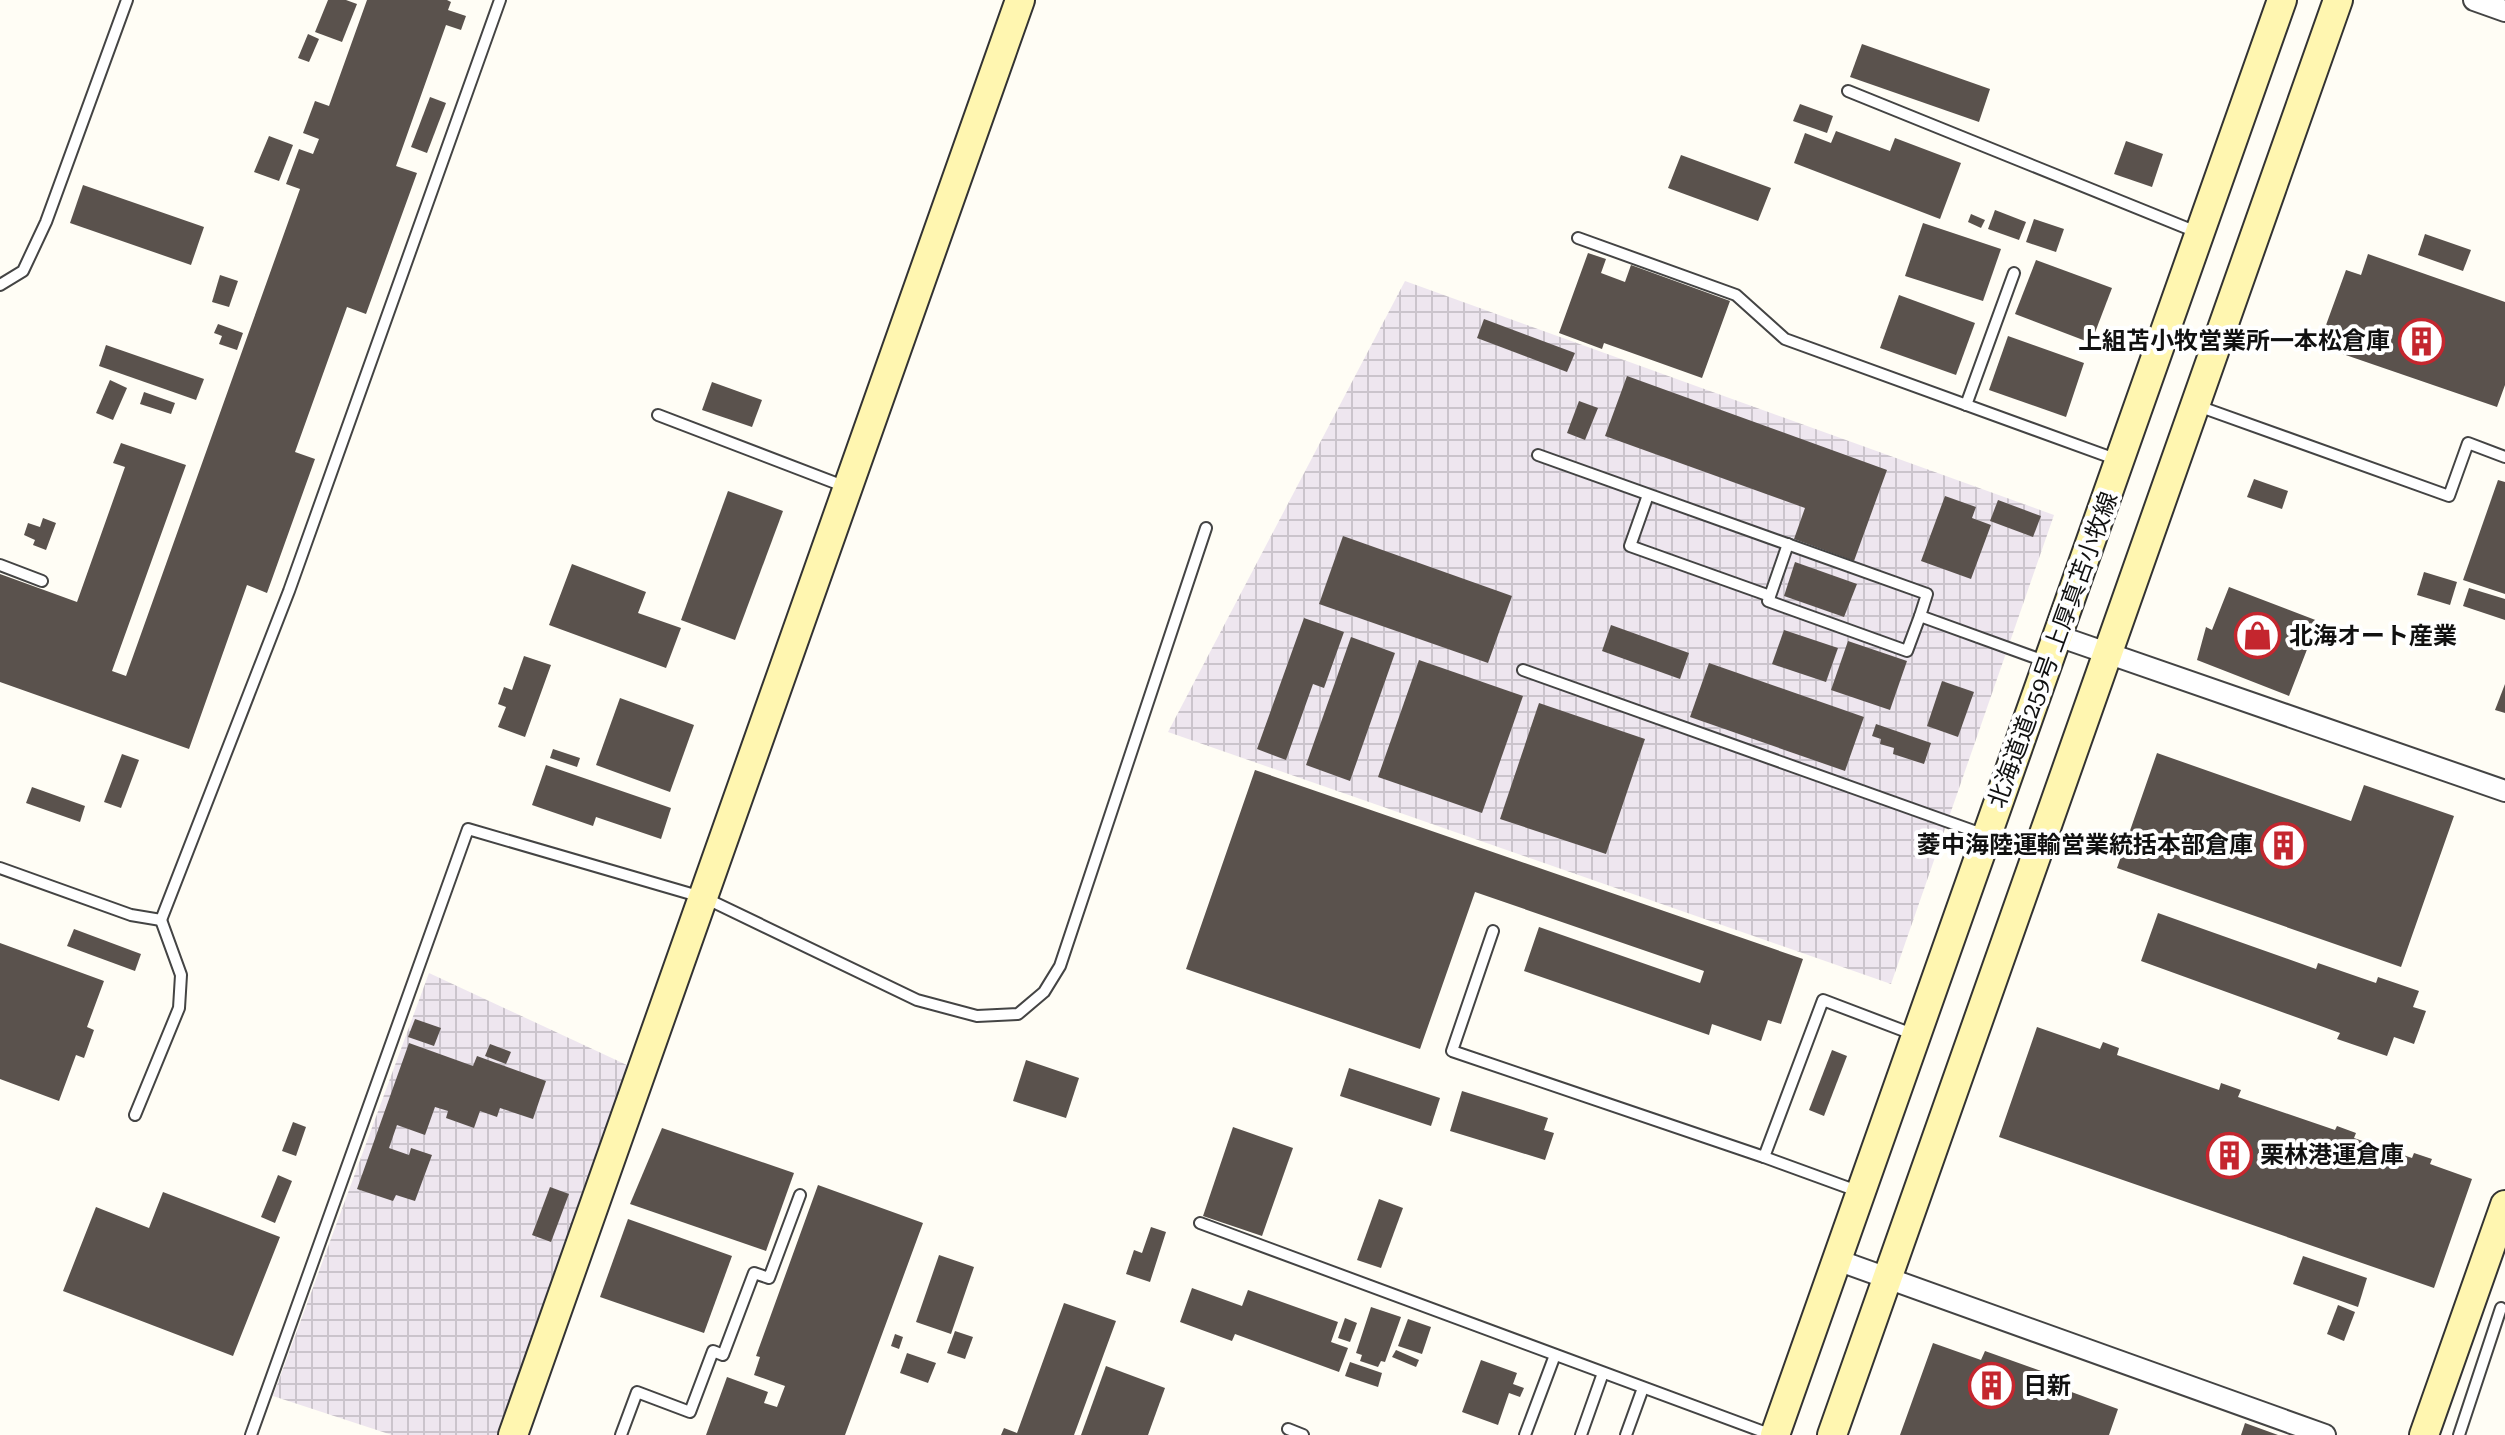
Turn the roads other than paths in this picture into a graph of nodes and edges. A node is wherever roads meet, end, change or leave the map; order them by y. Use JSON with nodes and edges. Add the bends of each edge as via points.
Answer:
{"nodes":[{"id":1,"x":127,"y":0,"type":"edge"},
{"id":2,"x":500,"y":0,"type":"edge"},
{"id":3,"x":1020,"y":0,"type":"edge"},
{"id":4,"x":2282,"y":0,"type":"edge"},
{"id":5,"x":2338,"y":0,"type":"edge"},
{"id":6,"x":2474,"y":0,"type":"edge"},
{"id":7,"x":2505,"y":11,"type":"edge"},
{"id":8,"x":1848,"y":91,"type":"dead end"},
{"id":9,"x":2201,"y":234,"type":"junction"},
{"id":10,"x":1578,"y":238,"type":"dead end"},
{"id":11,"x":2014,"y":273,"type":"dead end"},
{"id":12,"x":0,"y":285,"type":"edge"},
{"id":13,"x":1966,"y":405,"type":"junction"},
{"id":14,"x":2196,"y":405,"type":"junction"},
{"id":15,"x":658,"y":415,"type":"dead end"},
{"id":16,"x":1538,"y":455,"type":"dead end"},
{"id":17,"x":2505,"y":457,"type":"edge"},
{"id":18,"x":2120,"y":460,"type":"junction"},
{"id":19,"x":848,"y":488,"type":"junction"},
{"id":20,"x":1648,"y":495,"type":"junction"},
{"id":21,"x":1206,"y":528,"type":"dead end"},
{"id":22,"x":1788,"y":544,"type":"junction"},
{"id":23,"x":0,"y":565,"type":"edge"},
{"id":24,"x":42,"y":581,"type":"dead end"},
{"id":25,"x":1770,"y":596,"type":"junction"},
{"id":26,"x":1920,"y":616,"type":"junction"},
{"id":27,"x":2058,"y":636,"type":"junction"},
{"id":28,"x":2107,"y":653,"type":"junction"},
{"id":29,"x":2049,"y":663,"type":"junction"},
{"id":30,"x":1523,"y":670,"type":"dead end"},
{"id":31,"x":2505,"y":791,"type":"edge"},
{"id":32,"x":1987,"y":836,"type":"junction"},
{"id":33,"x":0,"y":868,"type":"edge"},
{"id":34,"x":705,"y":898,"type":"junction"},
{"id":35,"x":161,"y":920,"type":"junction"},
{"id":36,"x":1493,"y":931,"type":"dead end"},
{"id":37,"x":1917,"y":1035,"type":"junction"},
{"id":38,"x":135,"y":1115,"type":"dead end"},
{"id":39,"x":1764,"y":1157,"type":"junction"},
{"id":40,"x":1861,"y":1193,"type":"junction"},
{"id":41,"x":800,"y":1195,"type":"dead end"},
{"id":42,"x":2505,"y":1205,"type":"edge"},
{"id":43,"x":1200,"y":1223,"type":"dead end"},
{"id":44,"x":1837,"y":1260,"type":"junction"},
{"id":45,"x":1887,"y":1277,"type":"junction"},
{"id":46,"x":2472,"y":1299,"type":"junction"},
{"id":47,"x":2503,"y":1309,"type":"edge"},
{"id":48,"x":1555,"y":1355,"type":"junction"},
{"id":49,"x":1603,"y":1373,"type":"junction"},
{"id":50,"x":1643,"y":1388,"type":"junction"},
{"id":51,"x":1288,"y":1429,"type":"dead end"},
{"id":52,"x":251,"y":1435,"type":"edge"},
{"id":53,"x":513,"y":1435,"type":"edge"},
{"id":54,"x":621,"y":1435,"type":"edge"},
{"id":55,"x":1303,"y":1435,"type":"edge"},
{"id":56,"x":1525,"y":1435,"type":"edge"},
{"id":57,"x":1581,"y":1435,"type":"edge"},
{"id":58,"x":1626,"y":1435,"type":"edge"},
{"id":59,"x":1774,"y":1435,"type":"edge"},
{"id":60,"x":1832,"y":1435,"type":"edge"},
{"id":61,"x":2325,"y":1435,"type":"edge"},
{"id":62,"x":2424,"y":1435,"type":"edge"},
{"id":63,"x":2459,"y":1435,"type":"edge"}],
"edges":[{"from":1,"to":12,"type":"lane","via":[[46,222],[23,271]]},
{"from":2,"to":35,"type":"lane","via":[[289,591]]},
{"from":3,"to":19,"type":"main road"},
{"from":4,"to":9,"type":"main road","name":"北海道道259号 上厚真苫小牧線"},
{"from":5,"to":14,"type":"main road"},
{"from":6,"to":7,"type":"street"},
{"from":8,"to":9,"type":"lane"},
{"from":9,"to":18,"type":"main road","name":"北海道道259号 上厚真苫小牧線"},
{"from":10,"to":13,"type":"lane","via":[[1736,295],[1785,339]]},
{"from":11,"to":13,"type":"lane"},
{"from":13,"to":18,"type":"lane"},
{"from":14,"to":17,"type":"lane","via":[[2449,496],[2468,443]]},
{"from":14,"to":28,"type":"main road"},
{"from":15,"to":19,"type":"lane"},
{"from":16,"to":20,"type":"lane"},
{"from":18,"to":27,"type":"main road","name":"北海道道259号 上厚真苫小牧線"},
{"from":19,"to":34,"type":"main road"},
{"from":20,"to":22,"type":"lane"},
{"from":20,"to":25,"type":"lane","via":[[1630,546]]},
{"from":21,"to":34,"type":"lane","via":[[1060,966],[1044,992],[1018,1014],[977,1016],[917,1000]]},
{"from":22,"to":25,"type":"lane"},
{"from":22,"to":26,"type":"lane","via":[[1927,594]]},
{"from":23,"to":24,"type":"lane"},
{"from":25,"to":26,"type":"lane","via":[[1768,601],[1907,651]]},
{"from":26,"to":29,"type":"lane"},
{"from":27,"to":28,"type":"street"},
{"from":27,"to":29,"type":"main road","name":"北海道道259号 上厚真苫小牧線"},
{"from":28,"to":31,"type":"street"},
{"from":28,"to":45,"type":"main road"},
{"from":29,"to":32,"type":"main road","name":"北海道道259号 上厚真苫小牧線"},
{"from":30,"to":32,"type":"lane"},
{"from":32,"to":37,"type":"main road","name":"北海道道259号 上厚真苫小牧線"},
{"from":33,"to":35,"type":"lane","via":[[131,915]]},
{"from":34,"to":52,"type":"lane","via":[[468,829]]},
{"from":34,"to":53,"type":"main road"},
{"from":35,"to":38,"type":"lane","via":[[181,975],[179,1008]]},
{"from":36,"to":39,"type":"lane","via":[[1452,1051]]},
{"from":37,"to":39,"type":"lane","via":[[1823,1000]]},
{"from":37,"to":40,"type":"main road","name":"北海道道259号 上厚真苫小牧線"},
{"from":39,"to":40,"type":"lane"},
{"from":40,"to":44,"type":"main road","name":"北海道道259号 上厚真苫小牧線"},
{"from":41,"to":54,"type":"lane","via":[[769,1278],[754,1273],[723,1355],[713,1351],[690,1412],[637,1392]]},
{"from":42,"to":46,"type":"main road"},
{"from":43,"to":48,"type":"lane"},
{"from":44,"to":45,"type":"street"},
{"from":44,"to":59,"type":"main road","name":"北海道道259号 上厚真苫小牧線"},
{"from":45,"to":60,"type":"main road"},
{"from":45,"to":61,"type":"street"},
{"from":46,"to":47,"type":"lane"},
{"from":46,"to":62,"type":"main road"},
{"from":47,"to":63,"type":"lane"},
{"from":48,"to":49,"type":"lane"},
{"from":48,"to":56,"type":"lane"},
{"from":49,"to":50,"type":"lane"},
{"from":49,"to":57,"type":"lane"},
{"from":50,"to":58,"type":"lane"},
{"from":50,"to":59,"type":"lane"},
{"from":51,"to":55,"type":"lane"}]}
